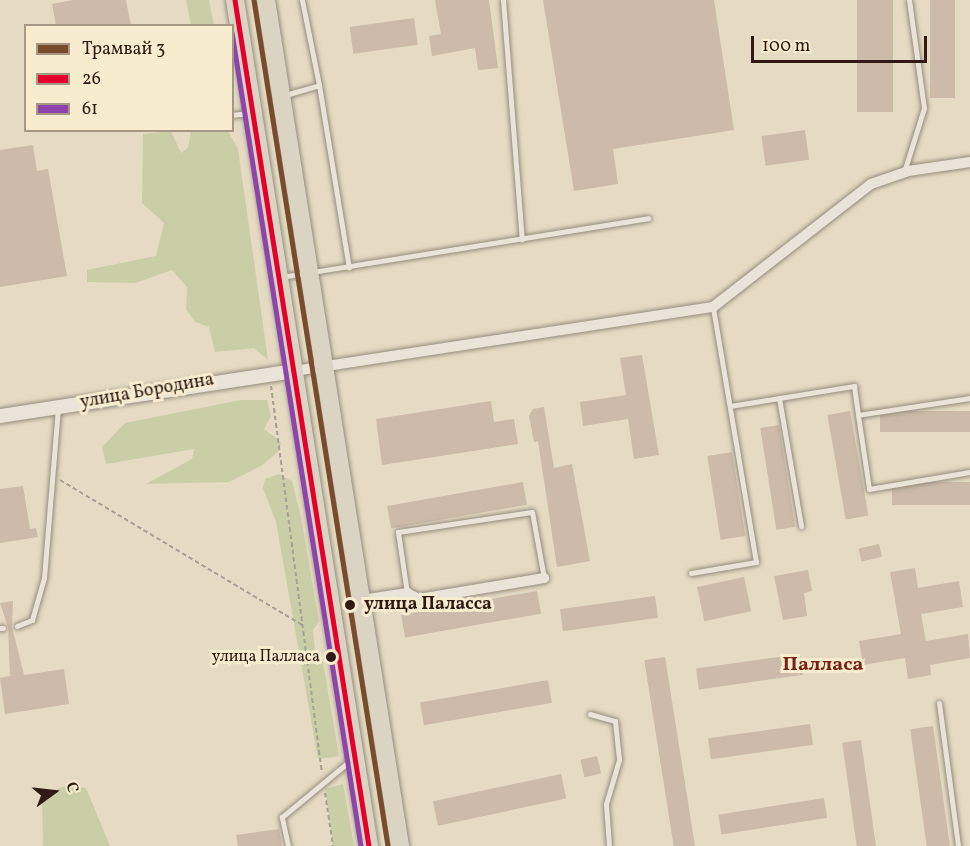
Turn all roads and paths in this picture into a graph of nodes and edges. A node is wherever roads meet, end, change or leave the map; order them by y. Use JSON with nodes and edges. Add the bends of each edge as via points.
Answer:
{"nodes":[{"id":1,"x":235,"y":0,"type":"edge"},
{"id":2,"x":266,"y":0,"type":"edge"},
{"id":3,"x":302,"y":0,"type":"edge"},
{"id":4,"x":503,"y":0,"type":"edge"},
{"id":5,"x":909,"y":0,"type":"edge"},
{"id":6,"x":318,"y":85,"type":"junction"},
{"id":7,"x":281,"y":96,"type":"junction"},
{"id":8,"x":253,"y":112,"type":"junction"},
{"id":9,"x":234,"y":115,"type":"edge"},
{"id":10,"x":970,"y":162,"type":"edge"},
{"id":11,"x":904,"y":172,"type":"junction"},
{"id":12,"x":648,"y":218,"type":"dead end"},
{"id":13,"x":522,"y":239,"type":"junction"},
{"id":14,"x":349,"y":268,"type":"junction"},
{"id":15,"x":309,"y":272,"type":"junction"},
{"id":16,"x":279,"y":277,"type":"junction"},
{"id":17,"x":713,"y":307,"type":"junction"},
{"id":18,"x":324,"y":368,"type":"junction"},
{"id":19,"x":269,"y":371,"type":"junction"},
{"id":20,"x":294,"y":371,"type":"junction"},
{"id":21,"x":778,"y":398,"type":"junction"},
{"id":22,"x":970,"y":398,"type":"edge"},
{"id":23,"x":730,"y":406,"type":"junction"},
{"id":24,"x":58,"y":407,"type":"junction"},
{"id":25,"x":858,"y":415,"type":"junction"},
{"id":26,"x":0,"y":416,"type":"edge"},
{"id":27,"x":970,"y":472,"type":"edge"},
{"id":28,"x":52,"y":475,"type":"junction"},
{"id":29,"x":801,"y":526,"type":"dead end"},
{"id":30,"x":691,"y":573,"type":"dead end"},
{"id":31,"x":544,"y":578,"type":"joint"},
{"id":32,"x":407,"y":593,"type":"junction"},
{"id":33,"x":361,"y":600,"type":"junction"},
{"id":34,"x":16,"y":626,"type":"dead end"},
{"id":35,"x":303,"y":626,"type":"junction"},
{"id":36,"x":939,"y":704,"type":"dead end"},
{"id":37,"x":590,"y":714,"type":"dead end"},
{"id":38,"x":355,"y":757,"type":"junction"},
{"id":39,"x":324,"y":783,"type":"junction"},
{"id":40,"x":288,"y":846,"type":"edge"},
{"id":41,"x":333,"y":846,"type":"edge"},
{"id":42,"x":369,"y":846,"type":"edge"},
{"id":43,"x":400,"y":846,"type":"edge"},
{"id":44,"x":609,"y":846,"type":"edge"},
{"id":45,"x":958,"y":846,"type":"edge"}],
"edges":[{"from":1,"to":8,"type":"highway"},
{"from":2,"to":7,"type":"highway"},
{"from":3,"to":6,"type":"lane"},
{"from":4,"to":13,"type":"lane"},
{"from":5,"to":11,"type":"lane","via":[[924,108]]},
{"from":6,"to":7,"type":"lane"},
{"from":6,"to":14,"type":"lane"},
{"from":7,"to":15,"type":"highway"},
{"from":8,"to":9,"type":"lane"},
{"from":8,"to":16,"type":"highway"},
{"from":10,"to":11,"type":"street"},
{"from":11,"to":17,"type":"street","via":[[871,184]]},
{"from":12,"to":13,"type":"lane"},
{"from":13,"to":14,"type":"lane"},
{"from":14,"to":15,"type":"lane"},
{"from":15,"to":16,"type":"lane"},
{"from":15,"to":18,"type":"highway"},
{"from":16,"to":20,"type":"highway"},
{"from":17,"to":18,"type":"street"},
{"from":17,"to":23,"type":"lane"},
{"from":18,"to":20,"type":"street"},
{"from":18,"to":33,"type":"highway"},
{"from":19,"to":20,"type":"main road","name":"улица Бородина"},
{"from":19,"to":24,"type":"main road","name":"улица Бородина"},
{"from":19,"to":35,"type":"path"},
{"from":20,"to":38,"type":"highway"},
{"from":21,"to":23,"type":"lane"},
{"from":21,"to":25,"type":"lane","via":[[854,386]]},
{"from":21,"to":29,"type":"lane"},
{"from":22,"to":25,"type":"lane"},
{"from":23,"to":30,"type":"lane","via":[[756,562]]},
{"from":24,"to":26,"type":"main road","name":"улица Бородина"},
{"from":24,"to":28,"type":"lane"},
{"from":25,"to":27,"type":"lane","via":[[869,489]]},
{"from":28,"to":34,"type":"lane","via":[[44,578],[32,620]]},
{"from":28,"to":35,"type":"path"},
{"from":31,"to":32,"type":"street","via":[[419,599]]},
{"from":31,"to":32,"type":"lane","via":[[532,512],[398,531]]},
{"from":32,"to":33,"type":"street"},
{"from":33,"to":43,"type":"highway"},
{"from":35,"to":39,"type":"path"},
{"from":36,"to":45,"type":"lane"},
{"from":37,"to":44,"type":"lane","via":[[615,721],[619,760],[606,804]]},
{"from":38,"to":39,"type":"lane"},
{"from":38,"to":42,"type":"highway"},
{"from":39,"to":40,"type":"lane","via":[[282,817]]},
{"from":39,"to":41,"type":"path"}]}
